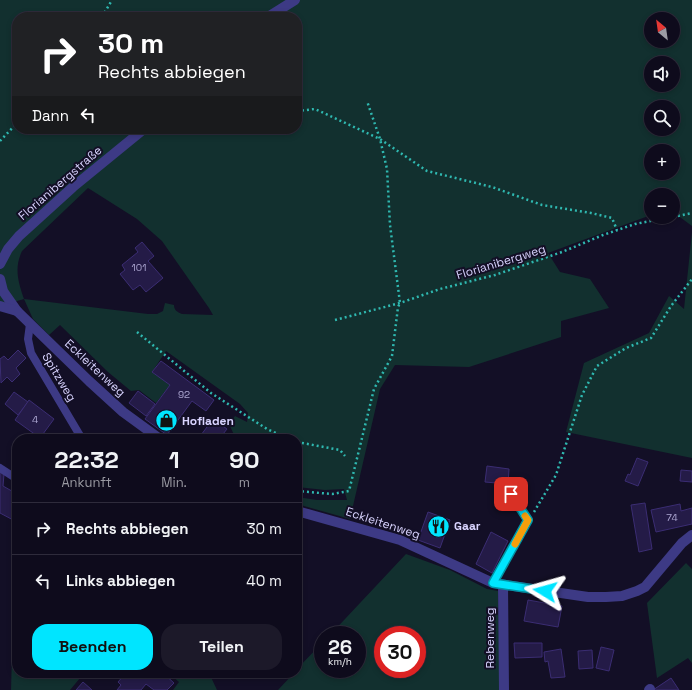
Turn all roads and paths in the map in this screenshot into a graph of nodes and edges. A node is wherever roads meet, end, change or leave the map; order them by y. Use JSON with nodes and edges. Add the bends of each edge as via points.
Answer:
{"nodes":[{"id":1,"x":112,"y":0,"type":"edge"},
{"id":2,"x":295,"y":0,"type":"edge"},
{"id":3,"x":105,"y":12,"type":"edge"},
{"id":4,"x":276,"y":12,"type":"edge"},
{"id":5,"x":367,"y":101,"type":"dead end"},
{"id":6,"x":302,"y":110,"type":"edge"},
{"id":7,"x":12,"y":128,"type":"edge"},
{"id":8,"x":138,"y":134,"type":"edge"},
{"id":9,"x":380,"y":139,"type":"junction"},
{"id":10,"x":0,"y":141,"type":"edge"},
{"id":11,"x":692,"y":213,"type":"edge"},
{"id":12,"x":680,"y":215,"type":"edge"},
{"id":13,"x":644,"y":222,"type":"edge"},
{"id":14,"x":617,"y":230,"type":"junction"},
{"id":15,"x":0,"y":264,"type":"edge"},
{"id":16,"x":0,"y":279,"type":"edge"},
{"id":17,"x":692,"y":279,"type":"edge"},
{"id":18,"x":400,"y":303,"type":"junction"},
{"id":19,"x":0,"y":306,"type":"edge"},
{"id":20,"x":17,"y":311,"type":"junction"},
{"id":21,"x":335,"y":320,"type":"dead end"},
{"id":22,"x":30,"y":324,"type":"junction"},
{"id":23,"x":137,"y":332,"type":"dead end"},
{"id":24,"x":79,"y":434,"type":"edge"},
{"id":25,"x":153,"y":434,"type":"edge"},
{"id":26,"x":278,"y":434,"type":"edge"},
{"id":27,"x":302,"y":443,"type":"edge"},
{"id":28,"x":345,"y":456,"type":"dead end"},
{"id":29,"x":0,"y":468,"type":"edge"},
{"id":30,"x":12,"y":476,"type":"edge"},
{"id":31,"x":302,"y":492,"type":"edge"},
{"id":32,"x":511,"y":494,"type":"dead end"},
{"id":33,"x":302,"y":512,"type":"edge"},
{"id":34,"x":528,"y":520,"type":"junction"},
{"id":35,"x":692,"y":535,"type":"edge"},
{"id":36,"x":493,"y":583,"type":"junction"},
{"id":37,"x":503,"y":585,"type":"junction"},
{"id":38,"x":504,"y":690,"type":"edge"}],
"edges":[{"from":1,"to":3,"type":"path"},
{"from":2,"to":4,"type":"street"},
{"from":5,"to":9,"type":"path"},
{"from":6,"to":9,"type":"path","via":[[315,109]]},
{"from":7,"to":10,"type":"path"},
{"from":8,"to":15,"type":"street","name":"Florianibergstraße","via":[[73,187],[19,236]]},
{"from":9,"to":14,"type":"path","via":[[427,172],[492,187],[542,205],[612,218]]},
{"from":9,"to":18,"type":"path","via":[[387,169],[390,225]]},
{"from":11,"to":12,"type":"path","name":"Florianibergweg"},
{"from":13,"to":14,"type":"path","name":"Florianibergweg"},
{"from":14,"to":18,"type":"path","name":"Florianibergweg","via":[[525,265]]},
{"from":16,"to":20,"type":"street","name":"Eckleitenweg","via":[[3,292]]},
{"from":17,"to":34,"type":"path","via":[[651,338],[626,348],[597,366],[582,395],[556,475]]},
{"from":18,"to":21,"type":"path","name":"Florianibergweg"},
{"from":18,"to":31,"type":"path","via":[[392,356],[374,389],[349,491],[316,494]]},
{"from":19,"to":20,"type":"street","name":"Eckleitenweg"},
{"from":20,"to":22,"type":"street","name":"Eckleitenweg"},
{"from":22,"to":24,"type":"lane","name":"Spitzweg","via":[[28,339],[31,353]]},
{"from":22,"to":25,"type":"street","name":"Eckleitenweg","via":[[123,412]]},
{"from":23,"to":26,"type":"path","via":[[211,393]]},
{"from":27,"to":28,"type":"path","via":[[340,450]]},
{"from":29,"to":30,"type":"lane"},
{"from":32,"to":34,"type":"lane"},
{"from":33,"to":36,"type":"street","name":"Eckleitenweg","via":[[400,540]]},
{"from":34,"to":36,"type":"lane"},
{"from":35,"to":37,"type":"street","name":"Eckleitenweg","via":[[682,542],[645,587],[622,596],[588,597]]},
{"from":36,"to":37,"type":"street","name":"Eckleitenweg"},
{"from":37,"to":38,"type":"street","name":"Rebenweg"}]}
